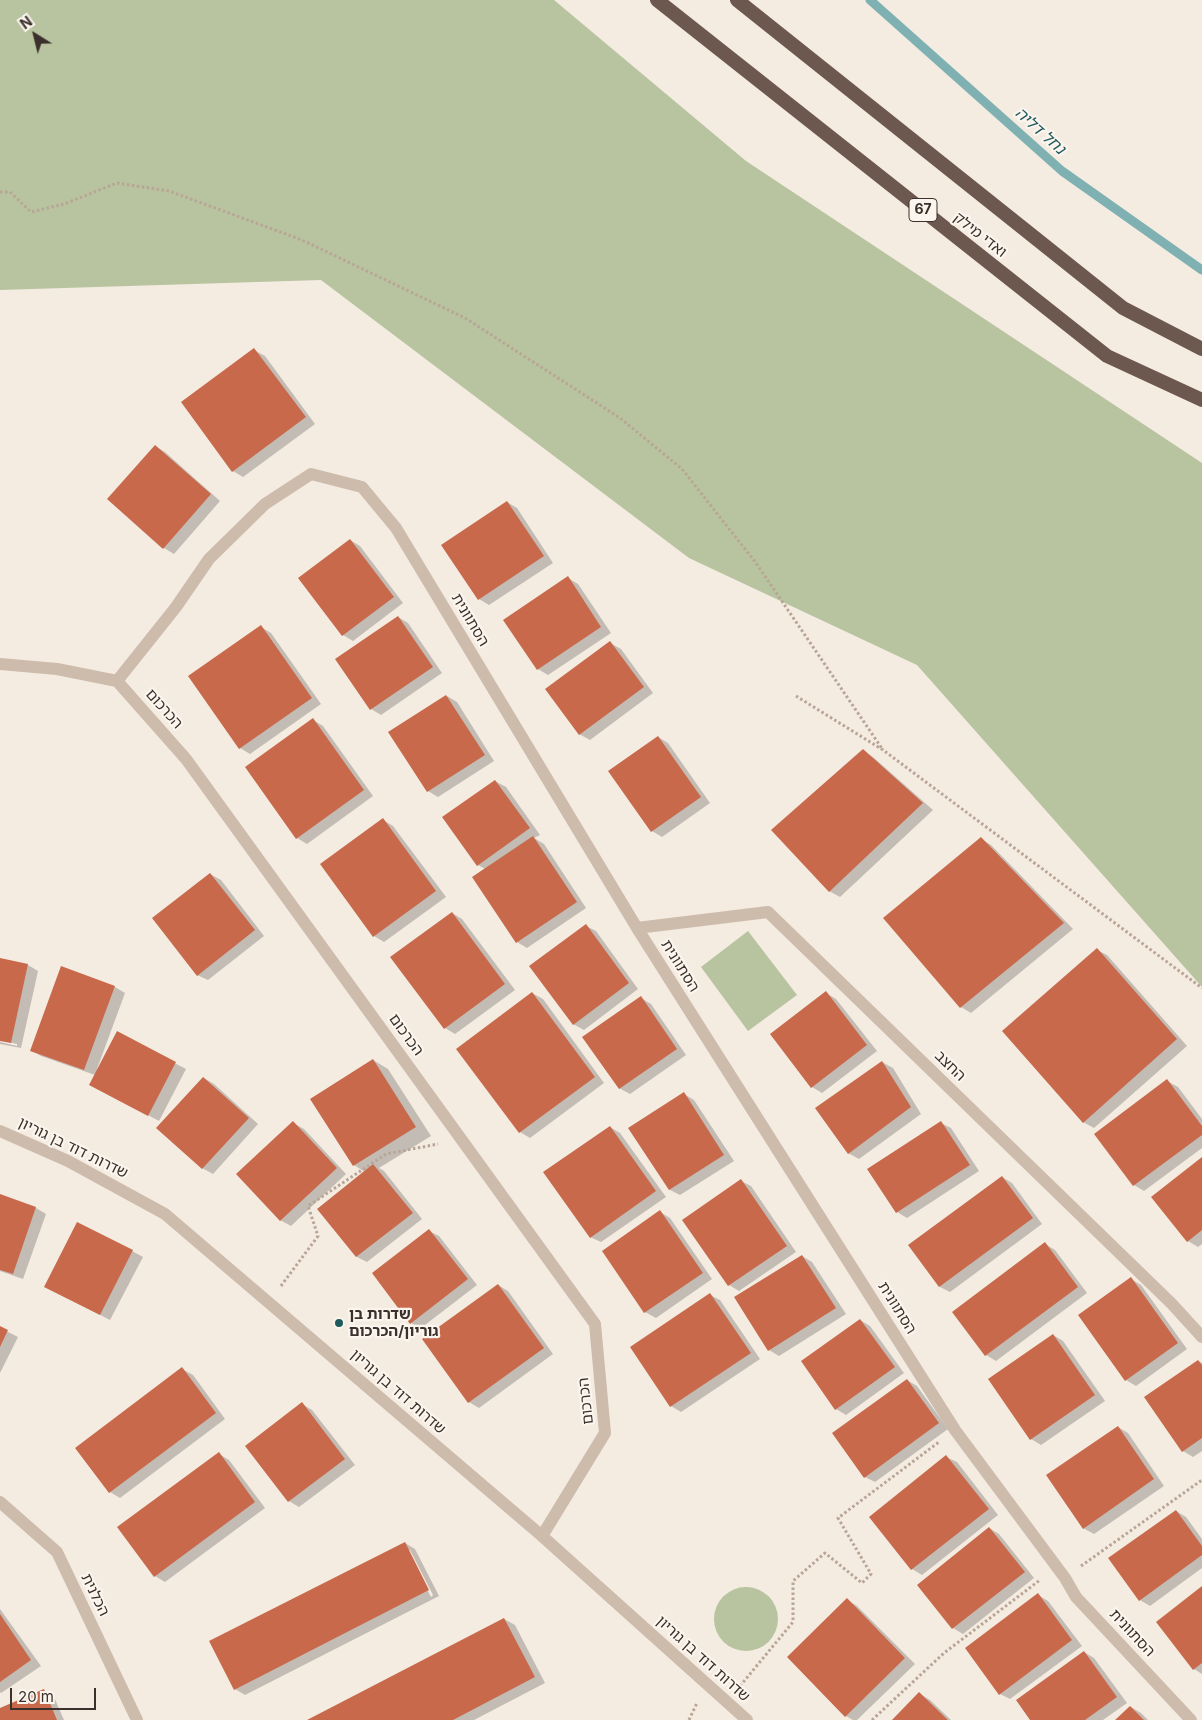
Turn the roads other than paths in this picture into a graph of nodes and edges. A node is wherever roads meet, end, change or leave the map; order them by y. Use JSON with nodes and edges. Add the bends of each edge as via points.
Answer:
{"nodes":[{"id":1,"x":657,"y":0,"type":"edge"},
{"id":2,"x":737,"y":0,"type":"edge"},
{"id":3,"x":1202,"y":348,"type":"edge"},
{"id":4,"x":1202,"y":400,"type":"edge"},
{"id":5,"x":0,"y":664,"type":"edge"},
{"id":6,"x":117,"y":681,"type":"junction"},
{"id":7,"x":637,"y":928,"type":"junction"},
{"id":8,"x":0,"y":1131,"type":"edge"},
{"id":9,"x":1202,"y":1337,"type":"edge"},
{"id":10,"x":0,"y":1502,"type":"edge"},
{"id":11,"x":542,"y":1536,"type":"junction"},
{"id":12,"x":138,"y":1720,"type":"edge"},
{"id":13,"x":747,"y":1720,"type":"edge"},
{"id":14,"x":1191,"y":1720,"type":"edge"}],
"edges":[{"from":1,"to":4,"type":"highway","name":"ואדי מילק","number":"67","via":[[1107,356]]},
{"from":2,"to":3,"type":"highway","via":[[1123,308]]},
{"from":5,"to":6,"type":"street","via":[[57,669]]},
{"from":6,"to":7,"type":"street","name":"הסתוונית","via":[[209,559],[265,504],[311,474],[362,487],[396,528]]},
{"from":6,"to":11,"type":"street","name":"הכרכום","via":[[186,758],[595,1324],[606,1433]]},
{"from":7,"to":9,"type":"street","name":"החצב","via":[[768,912],[1165,1297]]},
{"from":7,"to":14,"type":"street","name":"הסתוונית","via":[[955,1430],[1076,1597]]},
{"from":8,"to":11,"type":"street","name":"שדרות דוד בן גוריון","via":[[68,1161],[165,1214]]},
{"from":10,"to":12,"type":"street","name":"הכלנית","via":[[57,1552]]},
{"from":11,"to":13,"type":"street","name":"שדרות דוד בן גוריון"}]}
